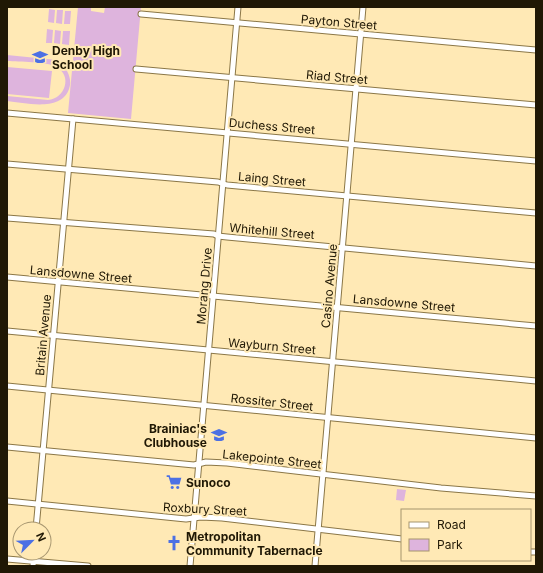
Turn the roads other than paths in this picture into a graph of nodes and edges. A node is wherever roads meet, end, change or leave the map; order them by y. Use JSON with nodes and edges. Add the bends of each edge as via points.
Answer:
{"nodes":[{"id":1,"x":238,"y":7,"type":"edge"},
{"id":2,"x":363,"y":7,"type":"edge"},
{"id":3,"x":141,"y":14,"type":"dead end"},
{"id":4,"x":236,"y":22,"type":"junction"},
{"id":5,"x":360,"y":34,"type":"junction"},
{"id":6,"x":536,"y":50,"type":"edge"},
{"id":7,"x":136,"y":69,"type":"dead end"},
{"id":8,"x":232,"y":77,"type":"junction"},
{"id":9,"x":356,"y":88,"type":"junction"},
{"id":10,"x":536,"y":105,"type":"edge"},
{"id":11,"x":7,"y":113,"type":"edge"},
{"id":12,"x":73,"y":119,"type":"junction"},
{"id":13,"x":227,"y":132,"type":"junction"},
{"id":14,"x":351,"y":143,"type":"junction"},
{"id":15,"x":536,"y":160,"type":"edge"},
{"id":16,"x":7,"y":164,"type":"edge"},
{"id":17,"x":68,"y":169,"type":"junction"},
{"id":18,"x":222,"y":183,"type":"junction"},
{"id":19,"x":346,"y":196,"type":"junction"},
{"id":20,"x":536,"y":213,"type":"edge"},
{"id":21,"x":7,"y":218,"type":"edge"},
{"id":22,"x":63,"y":222,"type":"junction"},
{"id":23,"x":218,"y":236,"type":"junction"},
{"id":24,"x":342,"y":248,"type":"junction"},
{"id":25,"x":536,"y":266,"type":"edge"},
{"id":26,"x":7,"y":276,"type":"edge"},
{"id":27,"x":58,"y":281,"type":"junction"},
{"id":28,"x":213,"y":296,"type":"junction"},
{"id":29,"x":337,"y":307,"type":"junction"},
{"id":30,"x":536,"y":326,"type":"edge"},
{"id":31,"x":7,"y":331,"type":"edge"},
{"id":32,"x":53,"y":336,"type":"junction"},
{"id":33,"x":208,"y":350,"type":"junction"},
{"id":34,"x":332,"y":362,"type":"junction"},
{"id":35,"x":536,"y":381,"type":"edge"},
{"id":36,"x":7,"y":386,"type":"edge"},
{"id":37,"x":48,"y":390,"type":"junction"},
{"id":38,"x":203,"y":406,"type":"junction"},
{"id":39,"x":328,"y":418,"type":"junction"},
{"id":40,"x":536,"y":438,"type":"edge"},
{"id":41,"x":7,"y":447,"type":"edge"},
{"id":42,"x":43,"y":450,"type":"junction"},
{"id":43,"x":198,"y":464,"type":"junction"},
{"id":44,"x":323,"y":474,"type":"junction"},
{"id":45,"x":536,"y":496,"type":"edge"},
{"id":46,"x":7,"y":501,"type":"edge"},
{"id":47,"x":38,"y":504,"type":"junction"},
{"id":48,"x":194,"y":518,"type":"junction"},
{"id":49,"x":37,"y":521,"type":"edge"},
{"id":50,"x":318,"y":530,"type":"junction"},
{"id":51,"x":401,"y":539,"type":"edge"},
{"id":52,"x":7,"y":559,"type":"edge"},
{"id":53,"x":33,"y":564,"type":"edge"},
{"id":54,"x":88,"y":566,"type":"edge"},
{"id":55,"x":190,"y":566,"type":"edge"},
{"id":56,"x":315,"y":566,"type":"edge"}],
"edges":[{"from":1,"to":4,"type":"street","name":"Morang Drive"},
{"from":2,"to":5,"type":"street","name":"Casino Avenue"},
{"from":3,"to":4,"type":"street","name":"Payton Street"},
{"from":4,"to":5,"type":"street","name":"Payton Street"},
{"from":4,"to":8,"type":"street","name":"Morang Drive"},
{"from":5,"to":6,"type":"street","name":"Payton Street"},
{"from":5,"to":9,"type":"street","name":"Casino Avenue"},
{"from":7,"to":8,"type":"street","name":"Riad Street"},
{"from":8,"to":9,"type":"street","name":"Riad Street"},
{"from":8,"to":13,"type":"street","name":"Morang Drive"},
{"from":9,"to":10,"type":"street","name":"Riad Street"},
{"from":9,"to":14,"type":"street","name":"Casino Avenue"},
{"from":11,"to":12,"type":"street","name":"Duchess Street"},
{"from":12,"to":13,"type":"street","name":"Duchess Street"},
{"from":12,"to":17,"type":"street","name":"Britain Avenue"},
{"from":13,"to":14,"type":"street","name":"Duchess Street"},
{"from":13,"to":18,"type":"street","name":"Morang Drive"},
{"from":14,"to":15,"type":"street","name":"Duchess Street"},
{"from":14,"to":19,"type":"street","name":"Casino Avenue"},
{"from":16,"to":17,"type":"street","name":"Laing Street"},
{"from":17,"to":18,"type":"street","name":"Laing Street"},
{"from":17,"to":22,"type":"street","name":"Britain Avenue"},
{"from":18,"to":19,"type":"street","name":"Laing Street"},
{"from":18,"to":23,"type":"street","name":"Morang Drive"},
{"from":19,"to":20,"type":"street","name":"Laing Street"},
{"from":19,"to":24,"type":"street","name":"Casino Avenue"},
{"from":21,"to":22,"type":"street","name":"Whitehill Street"},
{"from":22,"to":23,"type":"street","name":"Whitehill Street"},
{"from":22,"to":27,"type":"street","name":"Britain Avenue"},
{"from":23,"to":24,"type":"street","name":"Whitehill Street"},
{"from":23,"to":28,"type":"street","name":"Morang Drive"},
{"from":24,"to":25,"type":"street","name":"Whitehill Street"},
{"from":24,"to":29,"type":"street","name":"Casino Avenue"},
{"from":26,"to":27,"type":"street","name":"Lansdowne Street"},
{"from":27,"to":28,"type":"street","name":"Lansdowne Street"},
{"from":27,"to":32,"type":"street","name":"Britain Avenue"},
{"from":28,"to":29,"type":"street","name":"Lansdowne Street"},
{"from":28,"to":33,"type":"street","name":"Morang Drive"},
{"from":29,"to":30,"type":"street","name":"Lansdowne Street"},
{"from":29,"to":34,"type":"street","name":"Casino Avenue"},
{"from":31,"to":32,"type":"street","name":"Wayburn Street"},
{"from":32,"to":33,"type":"street","name":"Wayburn Street"},
{"from":32,"to":37,"type":"street","name":"Britain Avenue"},
{"from":33,"to":34,"type":"street","name":"Wayburn Street"},
{"from":33,"to":38,"type":"street","name":"Morang Drive"},
{"from":34,"to":35,"type":"street","name":"Wayburn Street"},
{"from":34,"to":39,"type":"street","name":"Casino Avenue"},
{"from":36,"to":37,"type":"street","name":"Rossiter Street"},
{"from":37,"to":38,"type":"street","name":"Rossiter Street"},
{"from":37,"to":42,"type":"street","name":"Britain Avenue"},
{"from":38,"to":39,"type":"street","name":"Rossiter Street"},
{"from":38,"to":43,"type":"street","name":"Morang Drive"},
{"from":39,"to":40,"type":"street","name":"Rossiter Street"},
{"from":39,"to":44,"type":"street","name":"Casino Avenue"},
{"from":41,"to":42,"type":"street","name":"Lakepointe Street"},
{"from":42,"to":43,"type":"street","name":"Lakepointe Street"},
{"from":42,"to":47,"type":"street","name":"Britain Avenue"},
{"from":43,"to":44,"type":"street","name":"Lakepointe Street","via":[[227,463]]},
{"from":43,"to":48,"type":"street","name":"Morang Drive"},
{"from":44,"to":45,"type":"street","name":"Lakepointe Street"},
{"from":44,"to":50,"type":"street","name":"Casino Avenue"},
{"from":46,"to":47,"type":"street","name":"Roxbury Street"},
{"from":47,"to":48,"type":"street","name":"Roxbury Street"},
{"from":47,"to":49,"type":"street","name":"Britain Avenue"},
{"from":48,"to":50,"type":"street","name":"Roxbury Street","via":[[222,518]]},
{"from":48,"to":55,"type":"street","name":"Morang Drive"},
{"from":50,"to":51,"type":"street","name":"Roxbury Street"},
{"from":50,"to":56,"type":"street","name":"Casino Avenue"},
{"from":52,"to":53,"type":"street"},
{"from":53,"to":54,"type":"street"}]}
